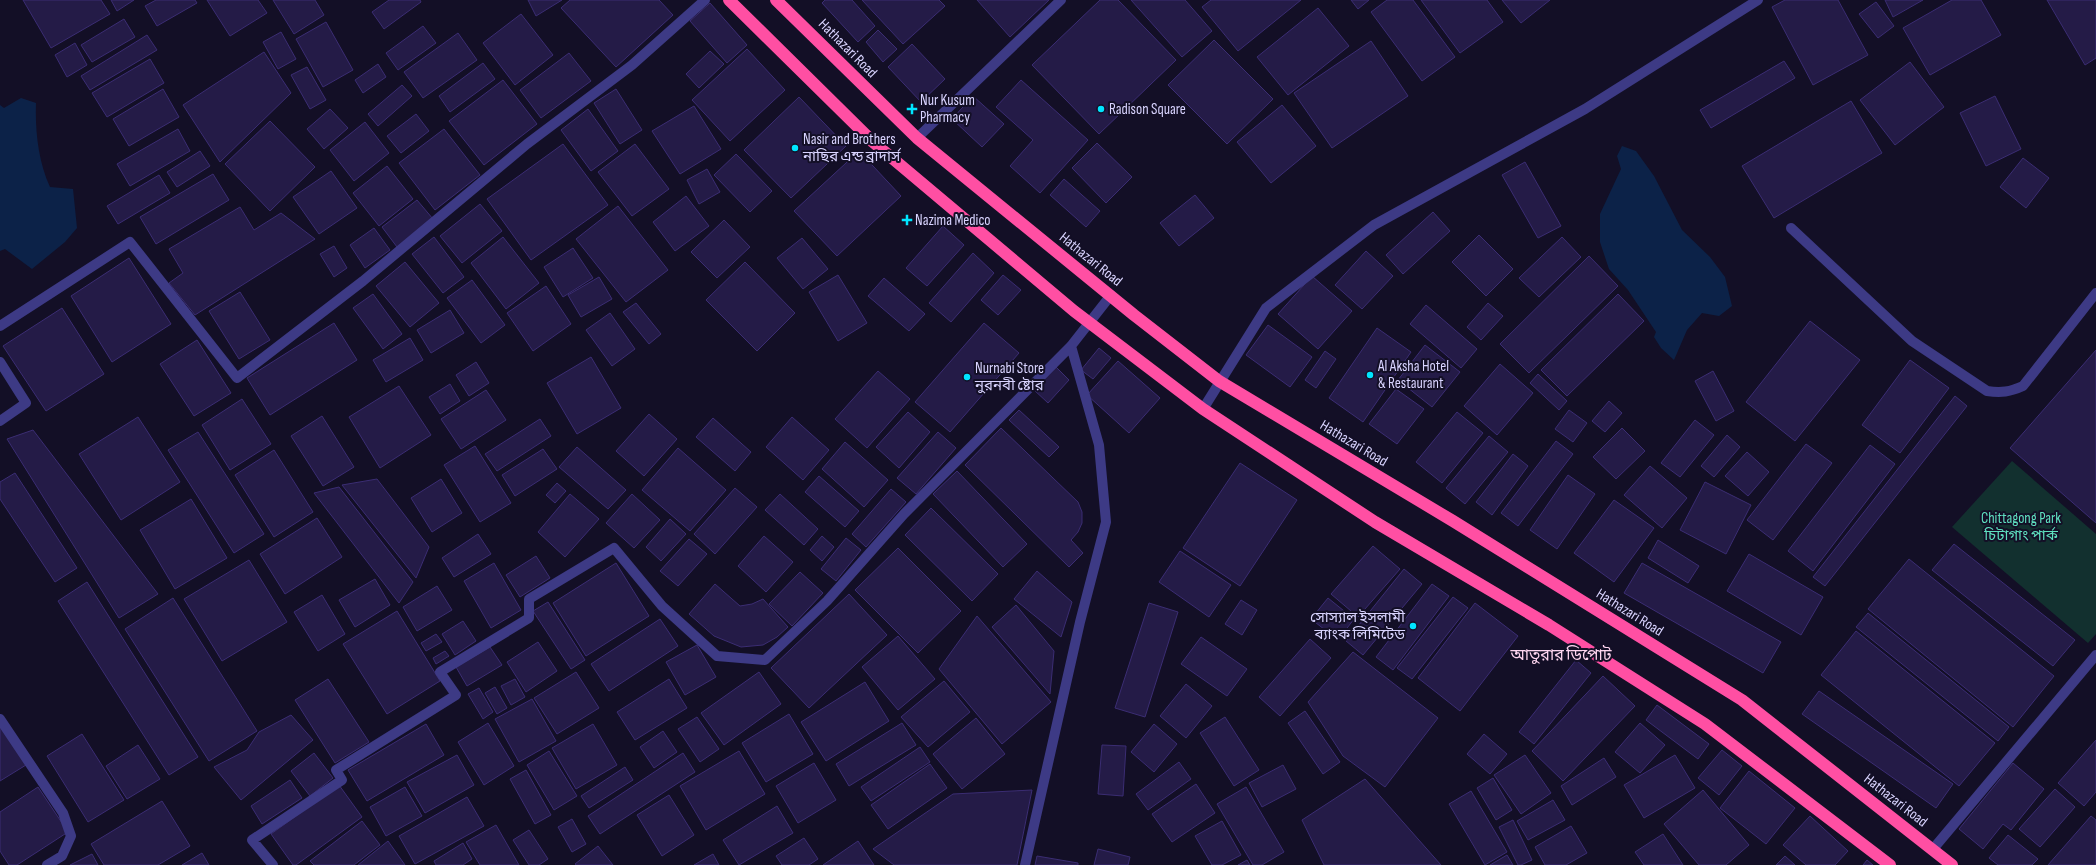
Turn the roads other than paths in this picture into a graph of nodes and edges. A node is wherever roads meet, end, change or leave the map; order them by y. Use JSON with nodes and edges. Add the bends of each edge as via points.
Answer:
{"nodes":[{"id":1,"x":705,"y":0,"type":"edge"},
{"id":2,"x":729,"y":0,"type":"edge"},
{"id":3,"x":776,"y":0,"type":"edge"},
{"id":4,"x":1061,"y":0,"type":"edge"},
{"id":5,"x":1758,"y":0,"type":"edge"},
{"id":6,"x":917,"y":138,"type":"junction"},
{"id":7,"x":1791,"y":228,"type":"dead end"},
{"id":8,"x":2096,"y":293,"type":"edge"},
{"id":9,"x":1111,"y":295,"type":"junction"},
{"id":10,"x":1091,"y":322,"type":"junction"},
{"id":11,"x":0,"y":326,"type":"edge"},
{"id":12,"x":1071,"y":346,"type":"junction"},
{"id":13,"x":0,"y":362,"type":"edge"},
{"id":14,"x":1219,"y":381,"type":"junction"},
{"id":15,"x":1204,"y":408,"type":"junction"},
{"id":16,"x":0,"y":421,"type":"edge"},
{"id":17,"x":2096,"y":655,"type":"edge"},
{"id":18,"x":0,"y":719,"type":"edge"},
{"id":19,"x":1933,"y":849,"type":"junction"},
{"id":20,"x":47,"y":865,"type":"edge"},
{"id":21,"x":273,"y":865,"type":"edge"},
{"id":22,"x":1025,"y":865,"type":"edge"},
{"id":23,"x":1890,"y":865,"type":"edge"},
{"id":24,"x":1952,"y":865,"type":"edge"}],
"edges":[{"from":1,"to":11,"type":"street","via":[[632,66],[527,144],[363,281],[237,378],[130,242]]},
{"from":2,"to":10,"type":"highway","via":[[873,142],[1074,311]]},
{"from":3,"to":6,"type":"highway","name":"Hathazari Road"},
{"from":4,"to":6,"type":"street"},
{"from":5,"to":14,"type":"street","via":[[1585,109],[1374,224],[1266,308]]},
{"from":6,"to":9,"type":"highway","name":"Hathazari Road"},
{"from":7,"to":8,"type":"street","via":[[1912,340],[1987,391],[2000,393],[2023,386]]},
{"from":9,"to":10,"type":"street"},
{"from":9,"to":14,"type":"highway","name":"Hathazari Road"},
{"from":10,"to":12,"type":"street"},
{"from":10,"to":15,"type":"highway"},
{"from":12,"to":21,"type":"street","via":[[904,514],[826,601],[765,660],[717,656],[662,606],[614,548],[529,599],[529,618],[440,672],[456,695],[336,770],[342,780],[252,840]]},
{"from":12,"to":22,"type":"street","via":[[1099,445],[1106,522],[1080,622]]},
{"from":13,"to":16,"type":"street","via":[[26,403]]},
{"from":14,"to":15,"type":"street"},
{"from":14,"to":19,"type":"highway","name":"Hathazari Road","via":[[1742,700]]},
{"from":15,"to":23,"type":"highway","via":[[1375,522],[1549,625],[1705,724]]},
{"from":17,"to":19,"type":"street"},
{"from":18,"to":20,"type":"street","via":[[63,813],[71,836],[62,856]]},
{"from":19,"to":24,"type":"highway","name":"Hathazari Road"}]}
